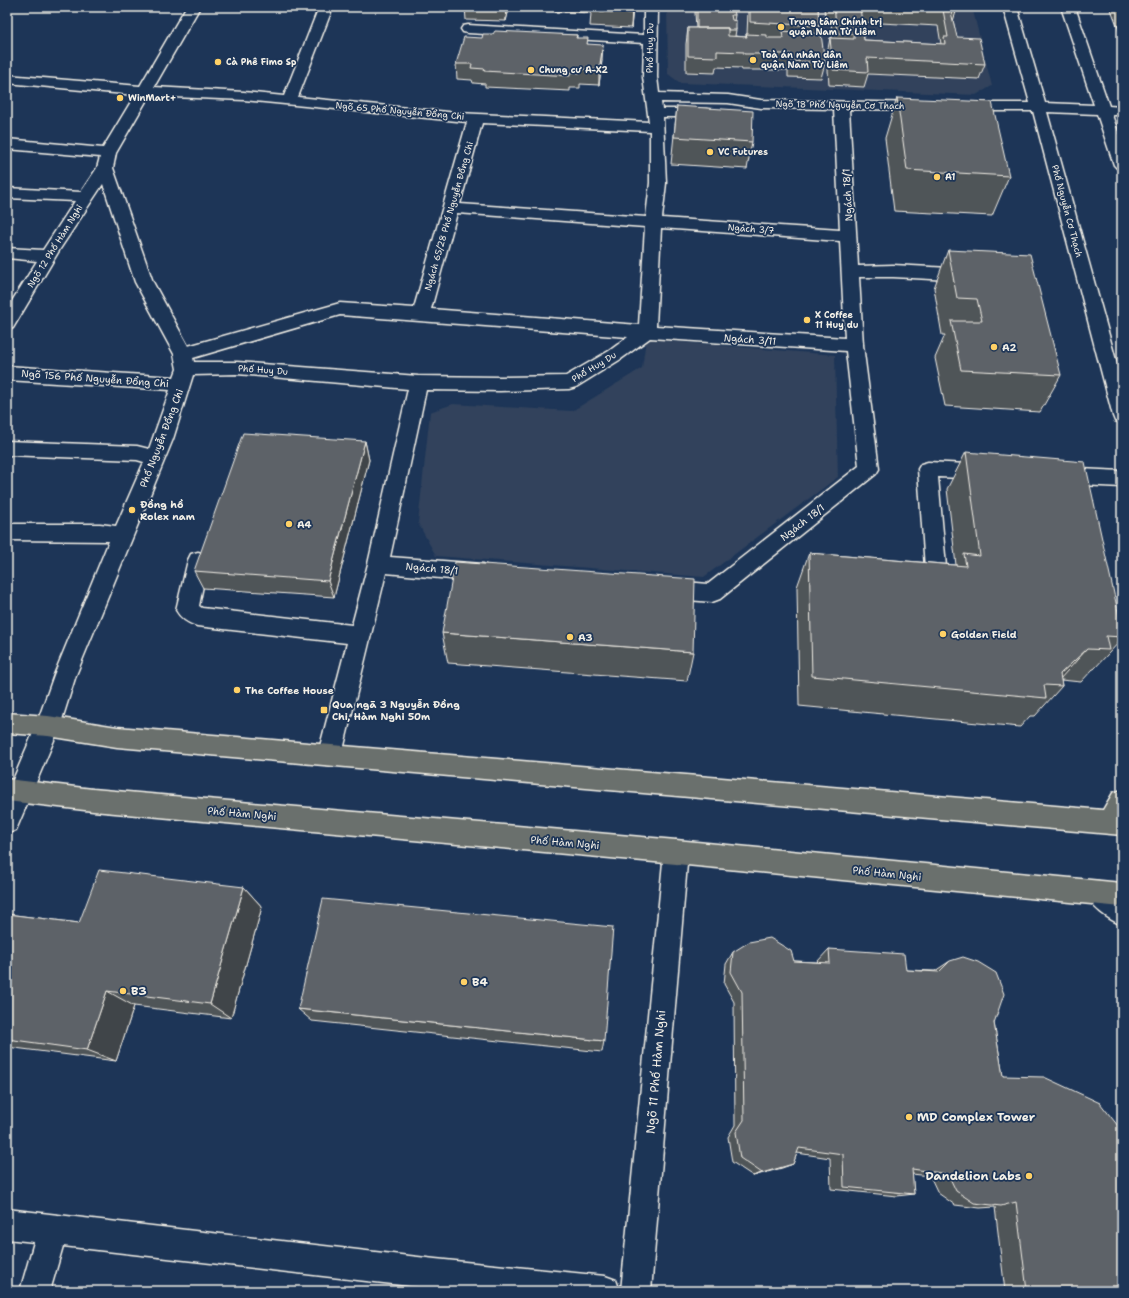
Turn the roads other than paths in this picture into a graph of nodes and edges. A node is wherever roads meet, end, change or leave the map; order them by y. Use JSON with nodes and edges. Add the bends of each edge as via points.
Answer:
{"nodes":[{"id":1,"x":193,"y":7,"type":"edge"},
{"id":2,"x":326,"y":7,"type":"edge"},
{"id":3,"x":651,"y":7,"type":"edge"},
{"id":4,"x":1010,"y":7,"type":"edge"},
{"id":5,"x":1068,"y":7,"type":"edge"},
{"id":6,"x":468,"y":29,"type":"dead end"},
{"id":7,"x":650,"y":39,"type":"junction"},
{"id":8,"x":7,"y":79,"type":"edge"},
{"id":9,"x":144,"y":91,"type":"junction"},
{"id":10,"x":289,"y":101,"type":"junction"},
{"id":11,"x":760,"y":104,"type":"junction"},
{"id":12,"x":842,"y":106,"type":"junction"},
{"id":13,"x":936,"y":107,"type":"edge"},
{"id":14,"x":952,"y":107,"type":"edge"},
{"id":15,"x":1039,"y":107,"type":"junction"},
{"id":16,"x":1103,"y":111,"type":"junction"},
{"id":17,"x":1122,"y":111,"type":"edge"},
{"id":18,"x":654,"y":112,"type":"junction"},
{"id":19,"x":476,"y":117,"type":"junction"},
{"id":20,"x":7,"y":144,"type":"edge"},
{"id":21,"x":106,"y":161,"type":"junction"},
{"id":22,"x":1122,"y":165,"type":"edge"},
{"id":23,"x":7,"y":193,"type":"edge"},
{"id":24,"x":86,"y":197,"type":"junction"},
{"id":25,"x":451,"y":208,"type":"junction"},
{"id":26,"x":653,"y":222,"type":"junction"},
{"id":27,"x":849,"y":236,"type":"junction"},
{"id":28,"x":7,"y":253,"type":"edge"},
{"id":29,"x":48,"y":256,"type":"junction"},
{"id":30,"x":851,"y":272,"type":"junction"},
{"id":31,"x":986,"y":276,"type":"edge"},
{"id":32,"x":421,"y":314,"type":"junction"},
{"id":33,"x":10,"y":315,"type":"edge"},
{"id":34,"x":647,"y":332,"type":"junction"},
{"id":35,"x":854,"y":345,"type":"junction"},
{"id":36,"x":184,"y":369,"type":"junction"},
{"id":37,"x":7,"y":373,"type":"edge"},
{"id":38,"x":418,"y":383,"type":"junction"},
{"id":39,"x":1122,"y":416,"type":"edge"},
{"id":40,"x":7,"y":448,"type":"edge"},
{"id":41,"x":154,"y":457,"type":"junction"},
{"id":42,"x":1007,"y":473,"type":"edge"},
{"id":43,"x":1039,"y":475,"type":"edge"},
{"id":44,"x":1122,"y":479,"type":"edge"},
{"id":45,"x":7,"y":532,"type":"edge"},
{"id":46,"x":122,"y":535,"type":"junction"},
{"id":47,"x":198,"y":560,"type":"edge"},
{"id":48,"x":378,"y":564,"type":"junction"},
{"id":49,"x":500,"y":574,"type":"edge"},
{"id":50,"x":649,"y":587,"type":"edge"},
{"id":51,"x":913,"y":588,"type":"edge"},
{"id":52,"x":359,"y":635,"type":"junction"},
{"id":53,"x":7,"y":723,"type":"edge"},
{"id":54,"x":48,"y":726,"type":"junction"},
{"id":55,"x":330,"y":754,"type":"junction"},
{"id":56,"x":14,"y":791,"type":"edge"},
{"id":57,"x":1122,"y":801,"type":"edge"},
{"id":58,"x":7,"y":822,"type":"edge"},
{"id":59,"x":1116,"y":823,"type":"edge"},
{"id":60,"x":676,"y":852,"type":"junction"},
{"id":61,"x":1110,"y":894,"type":"edge"},
{"id":62,"x":1122,"y":912,"type":"edge"},
{"id":63,"x":7,"y":1224,"type":"edge"},
{"id":64,"x":53,"y":1230,"type":"junction"},
{"id":65,"x":434,"y":1283,"type":"edge"},
{"id":66,"x":35,"y":1291,"type":"edge"},
{"id":67,"x":605,"y":1291,"type":"edge"},
{"id":68,"x":636,"y":1291,"type":"edge"}],
"edges":[{"from":1,"to":9,"type":"street"},
{"from":2,"to":10,"type":"street"},
{"from":3,"to":7,"type":"street","name":"Phố Huy Du"},
{"from":4,"to":15,"type":"street","name":"Phố Nguyễn Cơ Thạch"},
{"from":5,"to":16,"type":"street"},
{"from":6,"to":7,"type":"street"},
{"from":7,"to":18,"type":"street","name":"Phố Huy Du","via":[[650,77]]},
{"from":8,"to":9,"type":"street","name":"Ngõ 65 Phố Nguyễn Đổng Chi"},
{"from":9,"to":10,"type":"street","name":"Ngõ 65 Phố Nguyễn Đổng Chi"},
{"from":9,"to":21,"type":"street"},
{"from":10,"to":19,"type":"street","name":"Ngõ 65 Phố Nguyễn Đổng Chi"},
{"from":11,"to":12,"type":"street","name":"Ngõ 18 Phố Nguyễn Cơ Thạch"},
{"from":11,"to":18,"type":"street","name":"Ngõ 18 Phố Nguyễn Cơ Thạch","via":[[726,113]]},
{"from":11,"to":18,"type":"street","name":"Ngõ 18 Phố Nguyễn Cơ Thạch","via":[[728,99]]},
{"from":12,"to":13,"type":"street","name":"Ngõ 18 Phố Nguyễn Cơ Thạch"},
{"from":12,"to":27,"type":"street","name":"Ngách 18/1"},
{"from":14,"to":15,"type":"street"},
{"from":15,"to":16,"type":"street"},
{"from":15,"to":39,"type":"street","name":"Phố Nguyễn Cơ Thạch"},
{"from":16,"to":17,"type":"street"},
{"from":16,"to":22,"type":"street"},
{"from":18,"to":19,"type":"street","name":"Ngõ 65 Phố Nguyễn Đổng Chi"},
{"from":18,"to":26,"type":"street","name":"Phố Huy Du","via":[[658,183]]},
{"from":19,"to":25,"type":"street","name":"Ngách 65/28 Phố Nguyễn Đổng Chi"},
{"from":20,"to":21,"type":"street"},
{"from":21,"to":24,"type":"street","name":"Ngõ 12 Phố Hàm Nghi"},
{"from":21,"to":36,"type":"street","via":[[144,282]]},
{"from":23,"to":24,"type":"street"},
{"from":24,"to":29,"type":"street","name":"Ngõ 12 Phố Hàm Nghi"},
{"from":25,"to":26,"type":"street","name":"Ngách 3/7"},
{"from":25,"to":32,"type":"street","name":"Ngách 65/28 Phố Nguyễn Đổng Chi"},
{"from":26,"to":27,"type":"street","name":"Ngách 3/7"},
{"from":26,"to":34,"type":"street","name":"Phố Huy Du"},
{"from":27,"to":30,"type":"street","name":"Ngách 18/1"},
{"from":28,"to":29,"type":"street"},
{"from":29,"to":33,"type":"street","name":"Ngõ 12 Phố Hàm Nghi"},
{"from":30,"to":31,"type":"street","via":[[893,271]]},
{"from":30,"to":35,"type":"street","name":"Ngách 18/1"},
{"from":32,"to":34,"type":"street","name":"Ngách 3/11"},
{"from":32,"to":36,"type":"street","name":"Ngách 3/11","via":[[340,309]]},
{"from":34,"to":35,"type":"street","name":"Ngách 3/11"},
{"from":34,"to":38,"type":"street","name":"Phố Huy Du","via":[[615,355],[569,382]]},
{"from":35,"to":50,"type":"street","name":"Ngách 18/1","via":[[869,469],[712,593]]},
{"from":36,"to":37,"type":"street","name":"Ngõ 156 Phố Nguyễn Đổng Chi"},
{"from":36,"to":38,"type":"street","name":"Phố Huy Du","via":[[237,368]]},
{"from":36,"to":41,"type":"street","name":"Phố Nguyễn Đổng Chi"},
{"from":38,"to":48,"type":"street"},
{"from":40,"to":41,"type":"street","via":[[137,453]]},
{"from":41,"to":46,"type":"street","name":"Phố Nguyễn Đổng Chi"},
{"from":42,"to":51,"type":"street","via":[[928,468],[937,589]]},
{"from":43,"to":44,"type":"street"},
{"from":45,"to":46,"type":"street","via":[[100,532]]},
{"from":46,"to":54,"type":"street","name":"Phố Nguyễn Đổng Chi","via":[[65,675]]},
{"from":47,"to":52,"type":"street","via":[[187,610],[197,617]]},
{"from":48,"to":49,"type":"street","name":"Ngách 18/1"},
{"from":48,"to":52,"type":"street"},
{"from":52,"to":55,"type":"street"},
{"from":53,"to":54,"type":"main road"},
{"from":54,"to":55,"type":"main road","via":[[117,737]]},
{"from":54,"to":56,"type":"street","name":"Phố Nguyễn Đổng Chi"},
{"from":55,"to":59,"type":"main road"},
{"from":56,"to":58,"type":"street","name":"Phố Nguyễn Đổng Chi"},
{"from":56,"to":60,"type":"main road","name":"Phố Hàm Nghi"},
{"from":57,"to":59,"type":"main road"},
{"from":60,"to":61,"type":"main road","name":"Phố Hàm Nghi"},
{"from":60,"to":68,"type":"street","name":"Ngõ 11 Phố Hàm Nghi"},
{"from":61,"to":62,"type":"street"},
{"from":63,"to":64,"type":"street"},
{"from":64,"to":65,"type":"street"},
{"from":64,"to":66,"type":"street"},
{"from":65,"to":67,"type":"street"}]}
